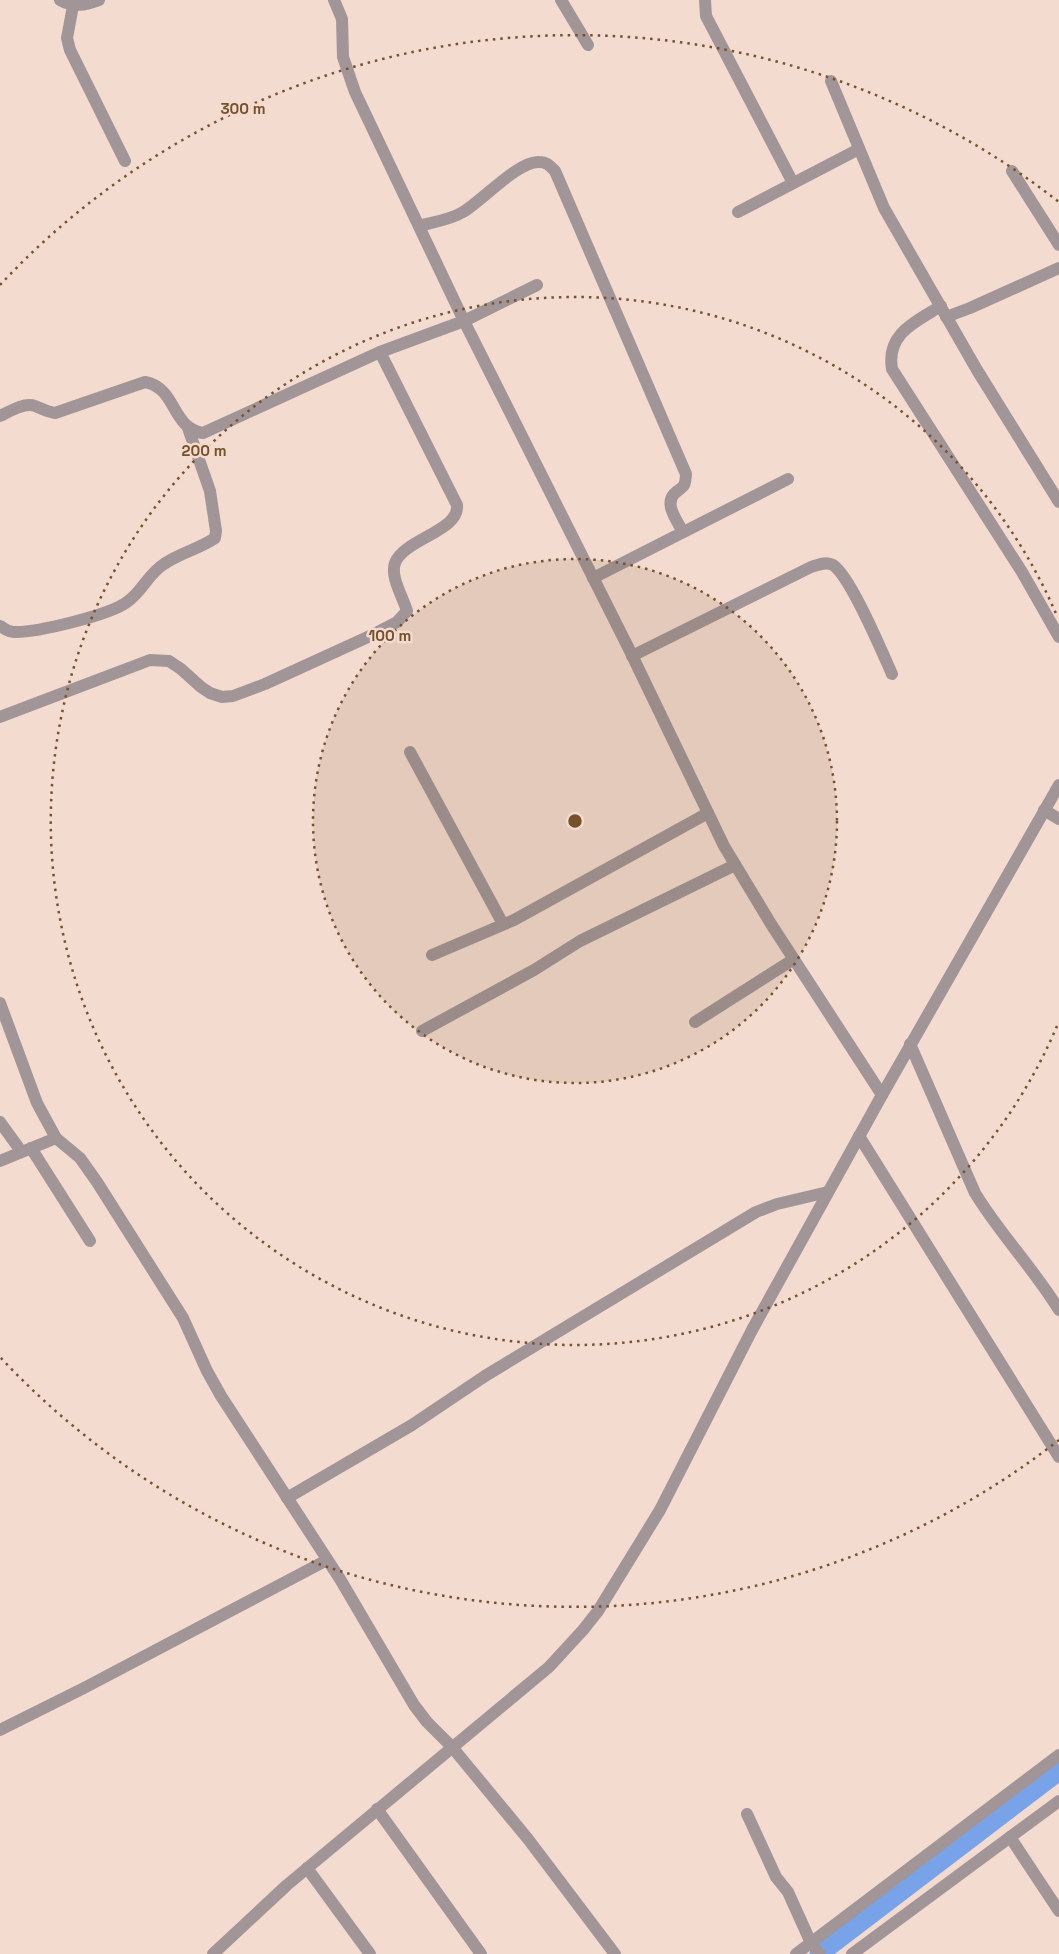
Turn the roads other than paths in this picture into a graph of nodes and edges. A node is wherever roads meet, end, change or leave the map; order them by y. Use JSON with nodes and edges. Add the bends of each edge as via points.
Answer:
{"nodes":[{"id":1,"x":60,"y":0,"type":"edge"},
{"id":2,"x":99,"y":0,"type":"edge"},
{"id":3,"x":334,"y":0,"type":"edge"},
{"id":4,"x":561,"y":0,"type":"edge"},
{"id":5,"x":705,"y":0,"type":"edge"},
{"id":6,"x":73,"y":6,"type":"junction"},
{"id":7,"x":588,"y":45,"type":"dead end"},
{"id":8,"x":830,"y":82,"type":"dead end"},
{"id":9,"x":859,"y":149,"type":"junction"},
{"id":10,"x":125,"y":161,"type":"dead end"},
{"id":11,"x":1012,"y":171,"type":"dead end"},
{"id":12,"x":793,"y":183,"type":"junction"},
{"id":13,"x":738,"y":212,"type":"dead end"},
{"id":14,"x":419,"y":226,"type":"junction"},
{"id":15,"x":1059,"y":245,"type":"edge"},
{"id":16,"x":1059,"y":268,"type":"edge"},
{"id":17,"x":537,"y":285,"type":"dead end"},
{"id":18,"x":944,"y":311,"type":"junction"},
{"id":19,"x":464,"y":321,"type":"junction"},
{"id":20,"x":380,"y":352,"type":"junction"},
{"id":21,"x":0,"y":416,"type":"edge"},
{"id":22,"x":188,"y":428,"type":"junction"},
{"id":23,"x":788,"y":479,"type":"dead end"},
{"id":24,"x":1059,"y":502,"type":"edge"},
{"id":25,"x":684,"y":532,"type":"junction"},
{"id":26,"x":593,"y":578,"type":"junction"},
{"id":27,"x":0,"y":626,"type":"edge"},
{"id":28,"x":1059,"y":637,"type":"edge"},
{"id":29,"x":632,"y":656,"type":"junction"},
{"id":30,"x":892,"y":674,"type":"dead end"},
{"id":31,"x":0,"y":717,"type":"edge"},
{"id":32,"x":410,"y":752,"type":"dead end"},
{"id":33,"x":1059,"y":785,"type":"edge"},
{"id":34,"x":1044,"y":810,"type":"junction"},
{"id":35,"x":708,"y":814,"type":"junction"},
{"id":36,"x":1059,"y":818,"type":"edge"},
{"id":37,"x":735,"y":865,"type":"junction"},
{"id":38,"x":503,"y":924,"type":"junction"},
{"id":39,"x":432,"y":955,"type":"dead end"},
{"id":40,"x":794,"y":958,"type":"junction"},
{"id":41,"x":0,"y":1003,"type":"edge"},
{"id":42,"x":695,"y":1022,"type":"dead end"},
{"id":43,"x":422,"y":1031,"type":"dead end"},
{"id":44,"x":910,"y":1044,"type":"junction"},
{"id":45,"x":882,"y":1095,"type":"junction"},
{"id":46,"x":0,"y":1122,"type":"edge"},
{"id":47,"x":859,"y":1136,"type":"junction"},
{"id":48,"x":56,"y":1138,"type":"junction"},
{"id":49,"x":26,"y":1150,"type":"junction"},
{"id":50,"x":0,"y":1161,"type":"edge"},
{"id":51,"x":828,"y":1192,"type":"junction"},
{"id":52,"x":90,"y":1241,"type":"dead end"},
{"id":53,"x":1059,"y":1310,"type":"edge"},
{"id":54,"x":1059,"y":1457,"type":"edge"},
{"id":55,"x":287,"y":1498,"type":"junction"},
{"id":56,"x":327,"y":1560,"type":"junction"},
{"id":57,"x":0,"y":1730,"type":"edge"},
{"id":58,"x":452,"y":1747,"type":"junction"},
{"id":59,"x":1059,"y":1754,"type":"edge"},
{"id":60,"x":1059,"y":1801,"type":"edge"},
{"id":61,"x":377,"y":1809,"type":"junction"},
{"id":62,"x":747,"y":1814,"type":"dead end"},
{"id":63,"x":1010,"y":1838,"type":"junction"},
{"id":64,"x":307,"y":1868,"type":"junction"},
{"id":65,"x":1059,"y":1911,"type":"edge"},
{"id":66,"x":811,"y":1942,"type":"junction"},
{"id":67,"x":213,"y":1954,"type":"edge"},
{"id":68,"x":370,"y":1954,"type":"edge"},
{"id":69,"x":481,"y":1954,"type":"edge"},
{"id":70,"x":615,"y":1954,"type":"edge"},
{"id":71,"x":796,"y":1954,"type":"edge"},
{"id":72,"x":820,"y":1954,"type":"edge"},
{"id":73,"x":852,"y":1954,"type":"edge"}],
"edges":[{"from":1,"to":6,"type":"street"},
{"from":2,"to":6,"type":"street"},
{"from":3,"to":14,"type":"street","via":[[342,19],[347,72]]},
{"from":4,"to":7,"type":"street"},
{"from":5,"to":12,"type":"street","via":[[706,16]]},
{"from":6,"to":10,"type":"street","via":[[67,38],[70,50]]},
{"from":8,"to":9,"type":"street"},
{"from":9,"to":12,"type":"street"},
{"from":9,"to":18,"type":"street","via":[[884,208]]},
{"from":11,"to":15,"type":"street"},
{"from":12,"to":13,"type":"street"},
{"from":14,"to":19,"type":"street"},
{"from":14,"to":25,"type":"street","via":[[461,213],[514,172],[530,164],[549,164],[555,171],[686,474],[682,490],[674,494],[670,502]]},
{"from":16,"to":18,"type":"street","via":[[970,308]]},
{"from":17,"to":19,"type":"street"},
{"from":18,"to":24,"type":"street"},
{"from":18,"to":28,"type":"street","via":[[918,320],[899,337],[890,356],[892,369],[1022,572]]},
{"from":19,"to":20,"type":"street"},
{"from":19,"to":26,"type":"street"},
{"from":20,"to":22,"type":"street","via":[[216,429],[203,433]]},
{"from":20,"to":31,"type":"street","via":[[458,512],[453,520],[405,550],[395,562],[394,572],[407,611],[397,622],[233,696],[210,693],[169,661],[150,660]]},
{"from":21,"to":22,"type":"street","via":[[31,404],[55,413],[145,382],[164,391]]},
{"from":22,"to":27,"type":"street","via":[[210,491],[215,538],[163,564],[154,571],[138,595],[116,609],[15,632]]},
{"from":23,"to":25,"type":"street"},
{"from":25,"to":26,"type":"street"},
{"from":26,"to":29,"type":"street"},
{"from":29,"to":30,"type":"street","via":[[823,563],[833,565],[848,582]]},
{"from":29,"to":35,"type":"street"},
{"from":32,"to":38,"type":"street"},
{"from":33,"to":34,"type":"street"},
{"from":34,"to":36,"type":"street"},
{"from":34,"to":44,"type":"street"},
{"from":35,"to":37,"type":"street"},
{"from":35,"to":38,"type":"street"},
{"from":37,"to":40,"type":"street"},
{"from":37,"to":43,"type":"street","via":[[580,941]]},
{"from":38,"to":39,"type":"street"},
{"from":40,"to":42,"type":"street"},
{"from":40,"to":45,"type":"street"},
{"from":41,"to":48,"type":"street","via":[[37,1103]]},
{"from":44,"to":45,"type":"street"},
{"from":44,"to":53,"type":"street","via":[[975,1193]]},
{"from":45,"to":47,"type":"street"},
{"from":46,"to":49,"type":"street"},
{"from":47,"to":51,"type":"street"},
{"from":47,"to":54,"type":"street"},
{"from":48,"to":49,"type":"street"},
{"from":48,"to":55,"type":"street","via":[[80,1158],[97,1182],[183,1318],[221,1396]]},
{"from":49,"to":50,"type":"street"},
{"from":49,"to":52,"type":"street"},
{"from":51,"to":55,"type":"street","via":[[796,1198],[756,1212],[484,1376],[412,1425]]},
{"from":51,"to":58,"type":"street","via":[[752,1330],[660,1510],[598,1611],[549,1667]]},
{"from":55,"to":56,"type":"street"},
{"from":56,"to":57,"type":"street"},
{"from":56,"to":58,"type":"street","via":[[414,1705]]},
{"from":58,"to":61,"type":"street"},
{"from":58,"to":70,"type":"street","via":[[528,1838]]},
{"from":59,"to":66,"type":"street"},
{"from":60,"to":63,"type":"street"},
{"from":61,"to":64,"type":"street"},
{"from":61,"to":69,"type":"street"},
{"from":62,"to":66,"type":"street"},
{"from":63,"to":65,"type":"street"},
{"from":63,"to":73,"type":"street"},
{"from":64,"to":67,"type":"street"},
{"from":64,"to":68,"type":"street"},
{"from":66,"to":71,"type":"street"},
{"from":66,"to":72,"type":"street"}]}
